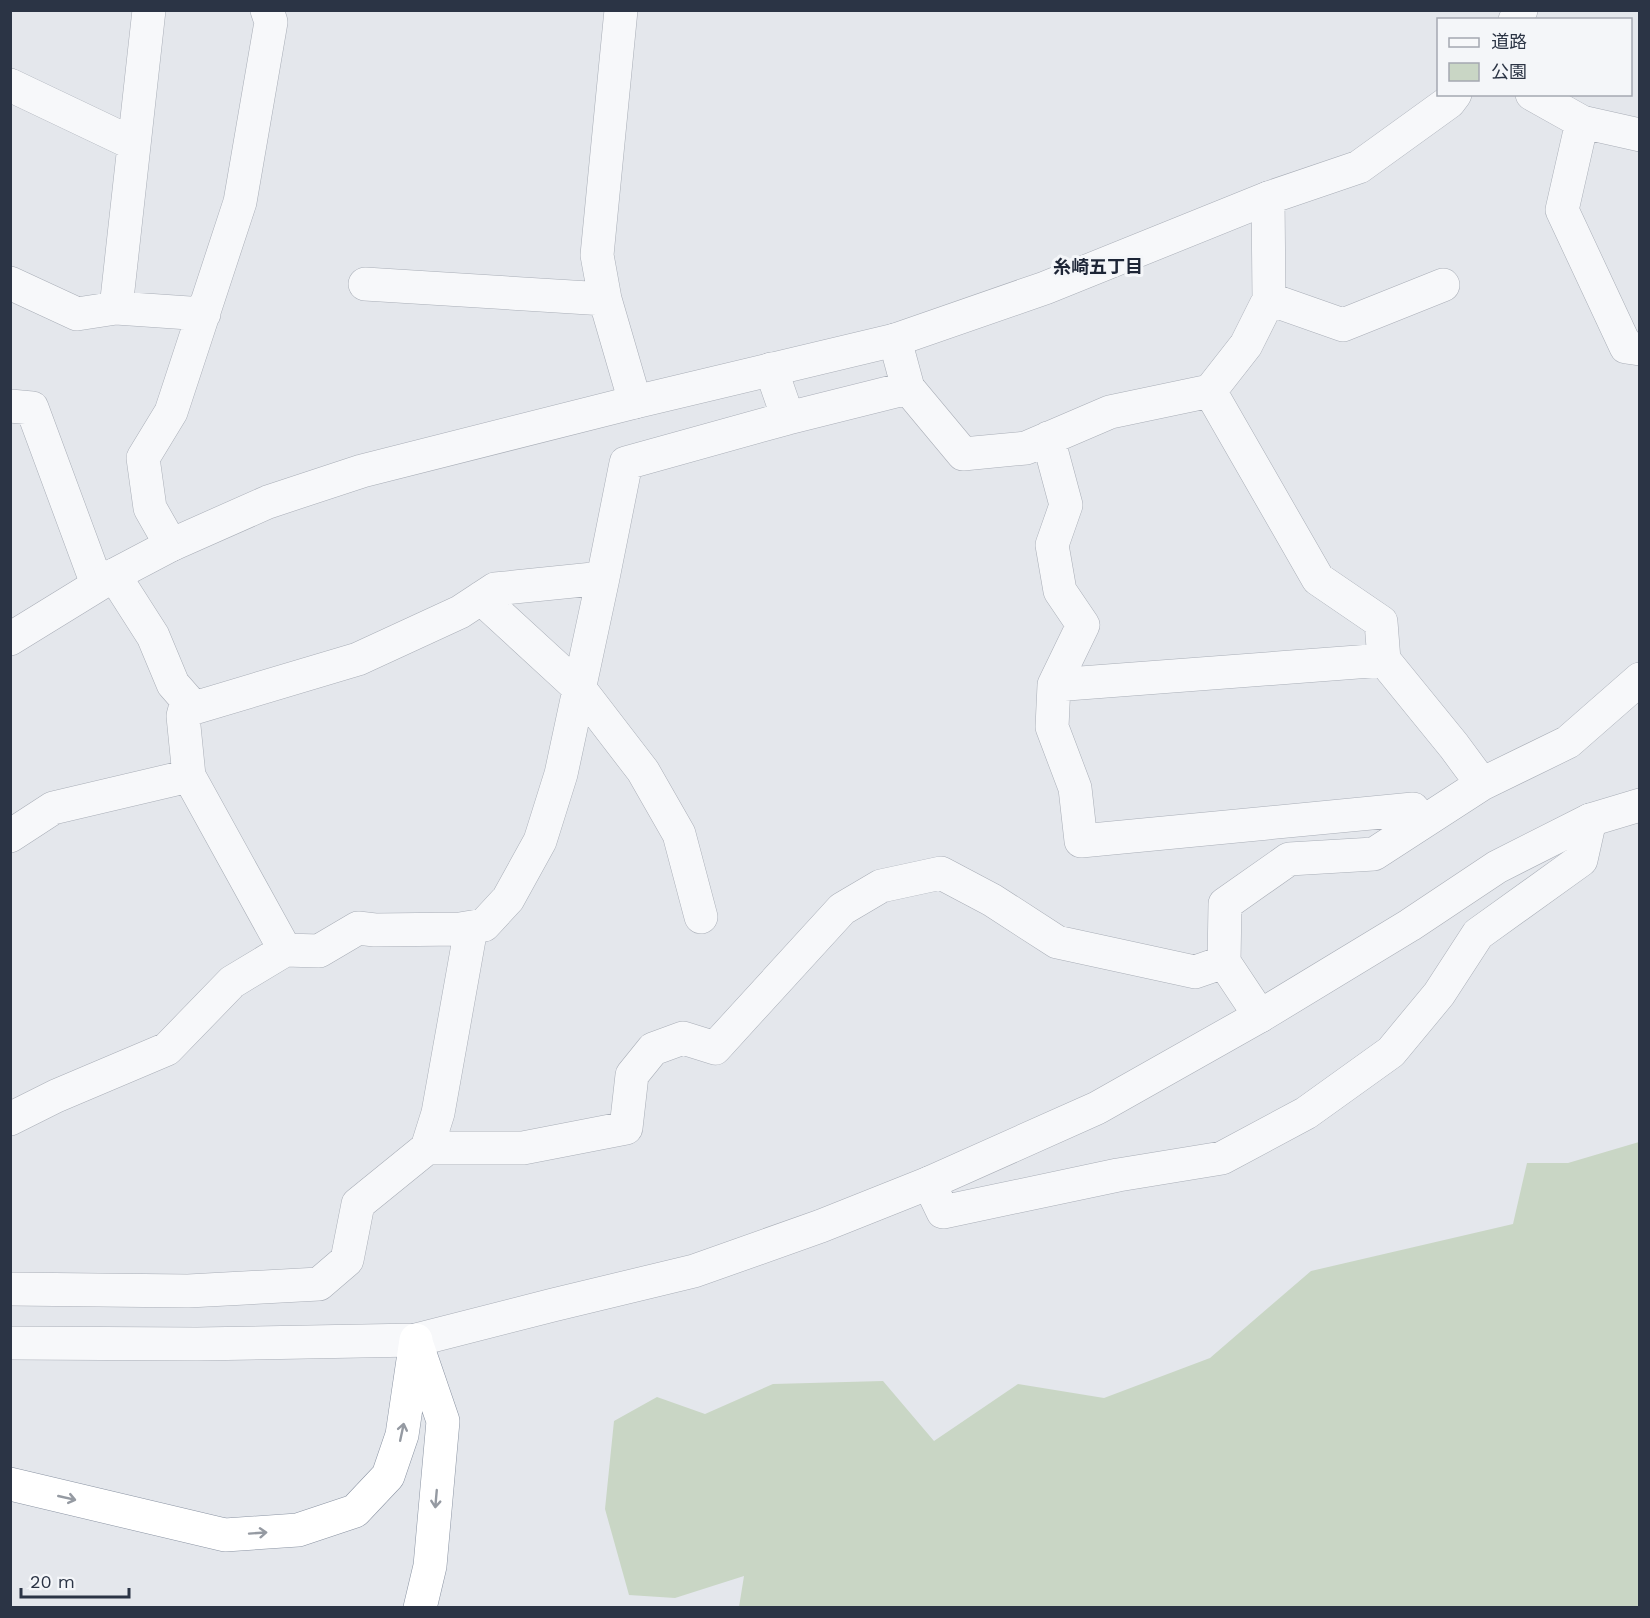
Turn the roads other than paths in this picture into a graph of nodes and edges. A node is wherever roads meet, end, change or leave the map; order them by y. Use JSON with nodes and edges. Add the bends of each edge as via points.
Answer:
{"nodes":[{"id":1,"x":149,"y":10,"type":"edge"},
{"id":2,"x":267,"y":10,"type":"edge"},
{"id":3,"x":621,"y":10,"type":"edge"},
{"id":4,"x":10,"y":86,"type":"edge"},
{"id":5,"x":1454,"y":96,"type":"edge"},
{"id":6,"x":1536,"y":96,"type":"edge"},
{"id":7,"x":1582,"y":122,"type":"junction"},
{"id":8,"x":1640,"y":135,"type":"edge"},
{"id":9,"x":135,"y":144,"type":"junction"},
{"id":10,"x":1268,"y":198,"type":"junction"},
{"id":11,"x":10,"y":284,"type":"edge"},
{"id":12,"x":365,"y":284,"type":"dead end"},
{"id":13,"x":1443,"y":285,"type":"dead end"},
{"id":14,"x":605,"y":299,"type":"junction"},
{"id":15,"x":1269,"y":299,"type":"junction"},
{"id":16,"x":116,"y":308,"type":"junction"},
{"id":17,"x":204,"y":314,"type":"junction"},
{"id":18,"x":895,"y":340,"type":"junction"},
{"id":19,"x":1640,"y":349,"type":"edge"},
{"id":20,"x":771,"y":369,"type":"junction"},
{"id":21,"x":908,"y":388,"type":"junction"},
{"id":22,"x":1210,"y":391,"type":"junction"},
{"id":23,"x":635,"y":402,"type":"junction"},
{"id":24,"x":10,"y":406,"type":"edge"},
{"id":25,"x":788,"y":418,"type":"junction"},
{"id":26,"x":1048,"y":438,"type":"junction"},
{"id":27,"x":171,"y":545,"type":"junction"},
{"id":28,"x":603,"y":578,"type":"junction"},
{"id":29,"x":105,"y":580,"type":"junction"},
{"id":30,"x":481,"y":598,"type":"junction"},
{"id":31,"x":10,"y":639,"type":"edge"},
{"id":32,"x":1384,"y":660,"type":"junction"},
{"id":33,"x":1640,"y":679,"type":"edge"},
{"id":34,"x":1054,"y":685,"type":"junction"},
{"id":35,"x":580,"y":689,"type":"junction"},
{"id":36,"x":188,"y":701,"type":"junction"},
{"id":37,"x":189,"y":776,"type":"junction"},
{"id":38,"x":1482,"y":784,"type":"junction"},
{"id":39,"x":1640,"y":805,"type":"edge"},
{"id":40,"x":1590,"y":820,"type":"junction"},
{"id":41,"x":1423,"y":822,"type":"junction"},
{"id":42,"x":10,"y":836,"type":"edge"},
{"id":43,"x":701,"y":917,"type":"dead end"},
{"id":44,"x":471,"y":927,"type":"junction"},
{"id":45,"x":285,"y":950,"type":"junction"},
{"id":46,"x":1224,"y":962,"type":"junction"},
{"id":47,"x":1260,"y":1016,"type":"junction"},
{"id":48,"x":10,"y":1119,"type":"edge"},
{"id":49,"x":427,"y":1148,"type":"junction"},
{"id":50,"x":929,"y":1183,"type":"junction"},
{"id":51,"x":10,"y":1289,"type":"edge"},
{"id":52,"x":416,"y":1340,"type":"junction"},
{"id":53,"x":10,"y":1342,"type":"edge"},
{"id":54,"x":10,"y":1484,"type":"edge"},
{"id":55,"x":420,"y":1608,"type":"edge"}],
"edges":[{"from":1,"to":9,"type":"street"},
{"from":2,"to":17,"type":"street","via":[[271,22],[240,202]]},
{"from":3,"to":14,"type":"street","via":[[597,255]]},
{"from":4,"to":9,"type":"street"},
{"from":5,"to":10,"type":"street","via":[[1359,167]]},
{"from":6,"to":7,"type":"street"},
{"from":7,"to":8,"type":"street"},
{"from":7,"to":19,"type":"street","via":[[1562,210],[1626,347]]},
{"from":9,"to":16,"type":"street"},
{"from":10,"to":15,"type":"street"},
{"from":10,"to":18,"type":"street","via":[[1045,288]]},
{"from":11,"to":16,"type":"street","via":[[76,314]]},
{"from":12,"to":14,"type":"street"},
{"from":13,"to":15,"type":"street","via":[[1343,325]]},
{"from":14,"to":23,"type":"street"},
{"from":15,"to":22,"type":"street","via":[[1246,345]]},
{"from":16,"to":17,"type":"street"},
{"from":17,"to":27,"type":"street","via":[[171,412],[143,458],[150,508]]},
{"from":18,"to":20,"type":"street"},
{"from":18,"to":21,"type":"street"},
{"from":20,"to":23,"type":"street"},
{"from":20,"to":25,"type":"street"},
{"from":21,"to":25,"type":"street"},
{"from":21,"to":26,"type":"street","via":[[963,454],[1026,448]]},
{"from":22,"to":26,"type":"street","via":[[1110,412]]},
{"from":22,"to":32,"type":"street","via":[[1318,579],[1381,622]]},
{"from":23,"to":27,"type":"street","via":[[362,471],[268,502]]},
{"from":24,"to":29,"type":"street","via":[[32,408]]},
{"from":25,"to":28,"type":"street","via":[[626,464]]},
{"from":26,"to":34,"type":"street","via":[[1066,505],[1052,545],[1060,591],[1083,625]]},
{"from":27,"to":29,"type":"street"},
{"from":28,"to":30,"type":"street","via":[[495,589]]},
{"from":28,"to":35,"type":"street"},
{"from":29,"to":31,"type":"street"},
{"from":29,"to":36,"type":"street","via":[[153,636],[173,684]]},
{"from":30,"to":35,"type":"street"},
{"from":30,"to":36,"type":"street","via":[[460,612],[358,659],[194,708]]},
{"from":32,"to":34,"type":"street"},
{"from":32,"to":38,"type":"street"},
{"from":33,"to":38,"type":"street","via":[[1568,742]]},
{"from":34,"to":41,"type":"street","via":[[1052,727],[1075,788],[1081,841],[1413,809]]},
{"from":35,"to":43,"type":"street","via":[[643,771],[679,834]]},
{"from":35,"to":44,"type":"street","via":[[561,774],[540,841],[508,899],[484,925]]},
{"from":36,"to":37,"type":"street","via":[[183,716]]},
{"from":37,"to":42,"type":"street","via":[[53,808]]},
{"from":37,"to":45,"type":"street"},
{"from":38,"to":41,"type":"street"},
{"from":39,"to":40,"type":"street"},
{"from":40,"to":47,"type":"street","via":[[1497,867]]},
{"from":40,"to":50,"type":"street","via":[[1581,860],[1478,934],[1439,994],[1391,1052],[1306,1113],[1222,1158],[1118,1175],[944,1212]]},
{"from":41,"to":46,"type":"street","via":[[1374,854],[1290,858],[1243,891],[1225,904]]},
{"from":44,"to":45,"type":"street","via":[[358,928],[319,951]]},
{"from":44,"to":49,"type":"street","via":[[438,1113]]},
{"from":45,"to":48,"type":"street","via":[[232,982],[167,1049]]},
{"from":46,"to":47,"type":"street"},
{"from":46,"to":49,"type":"street","via":[[1195,972],[1057,942],[992,900],[940,873],[881,886],[842,909],[715,1048],[683,1038],[653,1048],[632,1075],[626,1128],[524,1148]]},
{"from":47,"to":50,"type":"street","via":[[1097,1108]]},
{"from":49,"to":51,"type":"street","via":[[358,1204],[347,1260],[319,1284],[188,1291]]},
{"from":50,"to":52,"type":"street","via":[[694,1270]]},
{"from":52,"to":53,"type":"street"},
{"from":54,"to":52,"type":"highway","one_way":true,"via":[[225,1535],[298,1530],[355,1511],[388,1476],[402,1436]]},
{"from":52,"to":55,"type":"highway","one_way":true,"via":[[443,1421],[430,1566]]}]}
